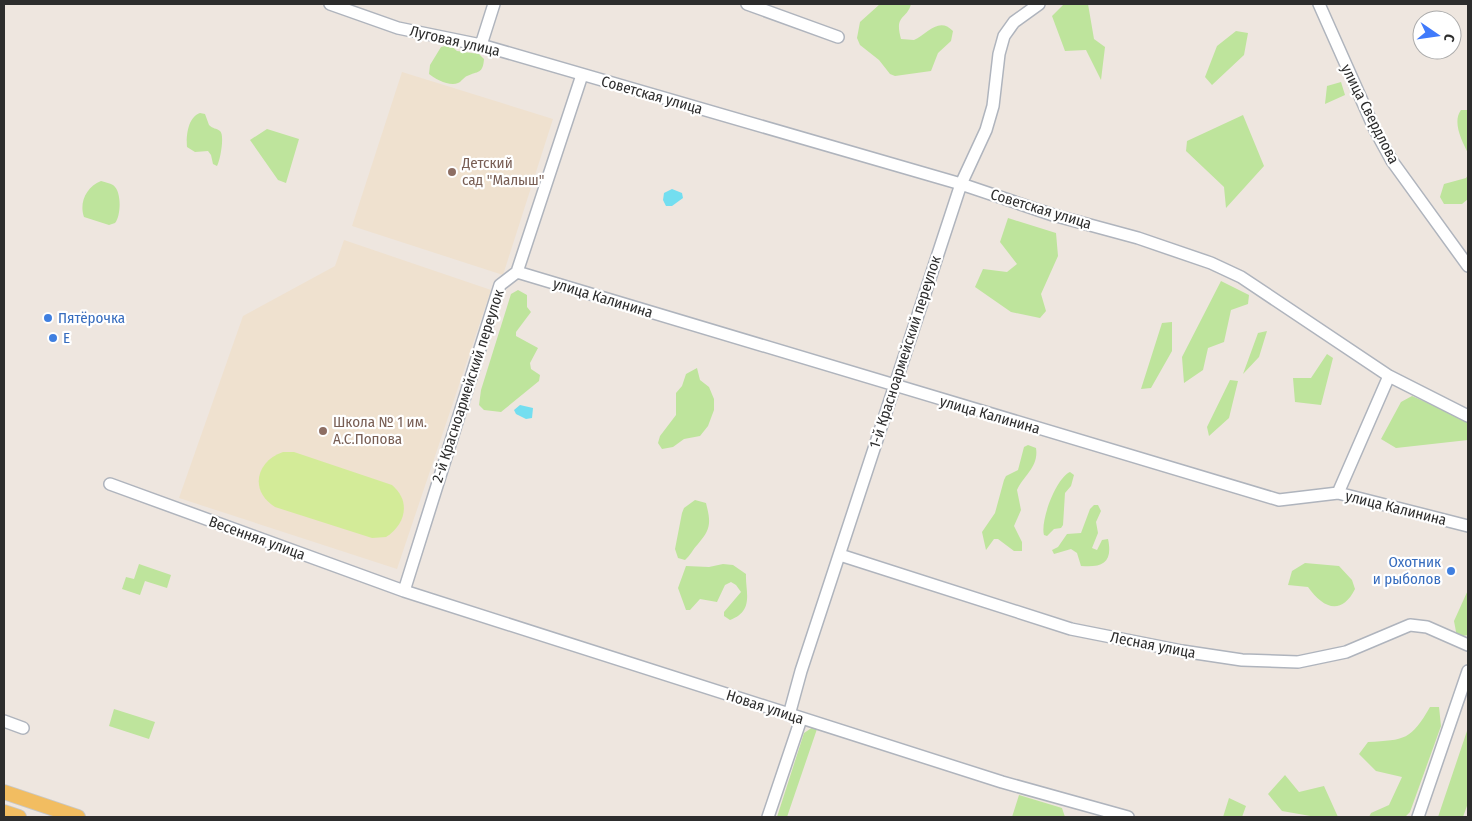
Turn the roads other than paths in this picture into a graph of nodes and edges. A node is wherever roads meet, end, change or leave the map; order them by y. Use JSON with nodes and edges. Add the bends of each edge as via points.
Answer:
{"nodes":[{"id":1,"x":330,"y":4,"type":"edge"},
{"id":2,"x":494,"y":4,"type":"edge"},
{"id":3,"x":747,"y":4,"type":"edge"},
{"id":4,"x":1039,"y":4,"type":"edge"},
{"id":5,"x":1319,"y":4,"type":"edge"},
{"id":6,"x":838,"y":37,"type":"dead end"},
{"id":7,"x":482,"y":45,"type":"junction"},
{"id":8,"x":582,"y":75,"type":"junction"},
{"id":9,"x":961,"y":184,"type":"junction"},
{"id":10,"x":1468,"y":266,"type":"edge"},
{"id":11,"x":517,"y":272,"type":"junction"},
{"id":12,"x":1389,"y":376,"type":"junction"},
{"id":13,"x":894,"y":386,"type":"junction"},
{"id":14,"x":1468,"y":416,"type":"edge"},
{"id":15,"x":110,"y":484,"type":"dead end"},
{"id":16,"x":1338,"y":493,"type":"junction"},
{"id":17,"x":1468,"y":526,"type":"edge"},
{"id":18,"x":840,"y":555,"type":"junction"},
{"id":19,"x":404,"y":591,"type":"junction"},
{"id":20,"x":1468,"y":645,"type":"edge"},
{"id":21,"x":1468,"y":670,"type":"edge"},
{"id":22,"x":789,"y":715,"type":"junction"},
{"id":23,"x":801,"y":719,"type":"junction"},
{"id":24,"x":4,"y":721,"type":"edge"},
{"id":25,"x":23,"y":728,"type":"dead end"},
{"id":26,"x":4,"y":792,"type":"edge"},
{"id":27,"x":4,"y":812,"type":"edge"},
{"id":28,"x":19,"y":817,"type":"edge"},
{"id":29,"x":78,"y":817,"type":"edge"},
{"id":30,"x":768,"y":817,"type":"edge"},
{"id":31,"x":1128,"y":817,"type":"edge"},
{"id":32,"x":1418,"y":817,"type":"edge"}],
"edges":[{"from":1,"to":7,"type":"street","name":"Луговая улица","via":[[398,28]]},
{"from":2,"to":7,"type":"street"},
{"from":3,"to":6,"type":"street"},
{"from":4,"to":9,"type":"street","name":"1-й Красноармейский переулок","via":[[1014,22],[1004,36],[993,106],[986,130]]},
{"from":5,"to":10,"type":"street","name":"улица Свердлова","via":[[1392,161]]},
{"from":7,"to":8,"type":"street","name":"Луговая улица"},
{"from":8,"to":9,"type":"street","name":"Советская улица"},
{"from":8,"to":11,"type":"street","name":"2-й Красноармейский переулок"},
{"from":9,"to":12,"type":"street","name":"Советская улица","via":[[1211,263],[1240,277]]},
{"from":9,"to":13,"type":"street","name":"1-й Красноармейский переулок"},
{"from":11,"to":13,"type":"street","name":"улица Калинина"},
{"from":11,"to":19,"type":"street","name":"2-й Красноармейский переулок","via":[[500,285]]},
{"from":12,"to":14,"type":"street","name":"Советская улица"},
{"from":12,"to":16,"type":"street"},
{"from":13,"to":16,"type":"street","name":"улица Калинина","via":[[1279,500]]},
{"from":13,"to":18,"type":"street","name":"1-й Красноармейский переулок"},
{"from":15,"to":19,"type":"street","name":"Весенняя улица"},
{"from":16,"to":17,"type":"street","name":"улица Калинина"},
{"from":18,"to":20,"type":"street","name":"Лесная улица","via":[[1071,629],[1242,660],[1298,662],[1346,652],[1410,625],[1427,627]]},
{"from":18,"to":22,"type":"street","name":"1-й Красноармейский переулок"},
{"from":19,"to":22,"type":"street","name":"Новая улица"},
{"from":21,"to":32,"type":"street"},
{"from":22,"to":23,"type":"street","name":"Новая улица"},
{"from":23,"to":30,"type":"street"},
{"from":23,"to":31,"type":"street","name":"Новая улица","via":[[1002,782]]},
{"from":24,"to":25,"type":"street"},
{"from":26,"to":29,"type":"main road"},
{"from":27,"to":28,"type":"main road"}]}
